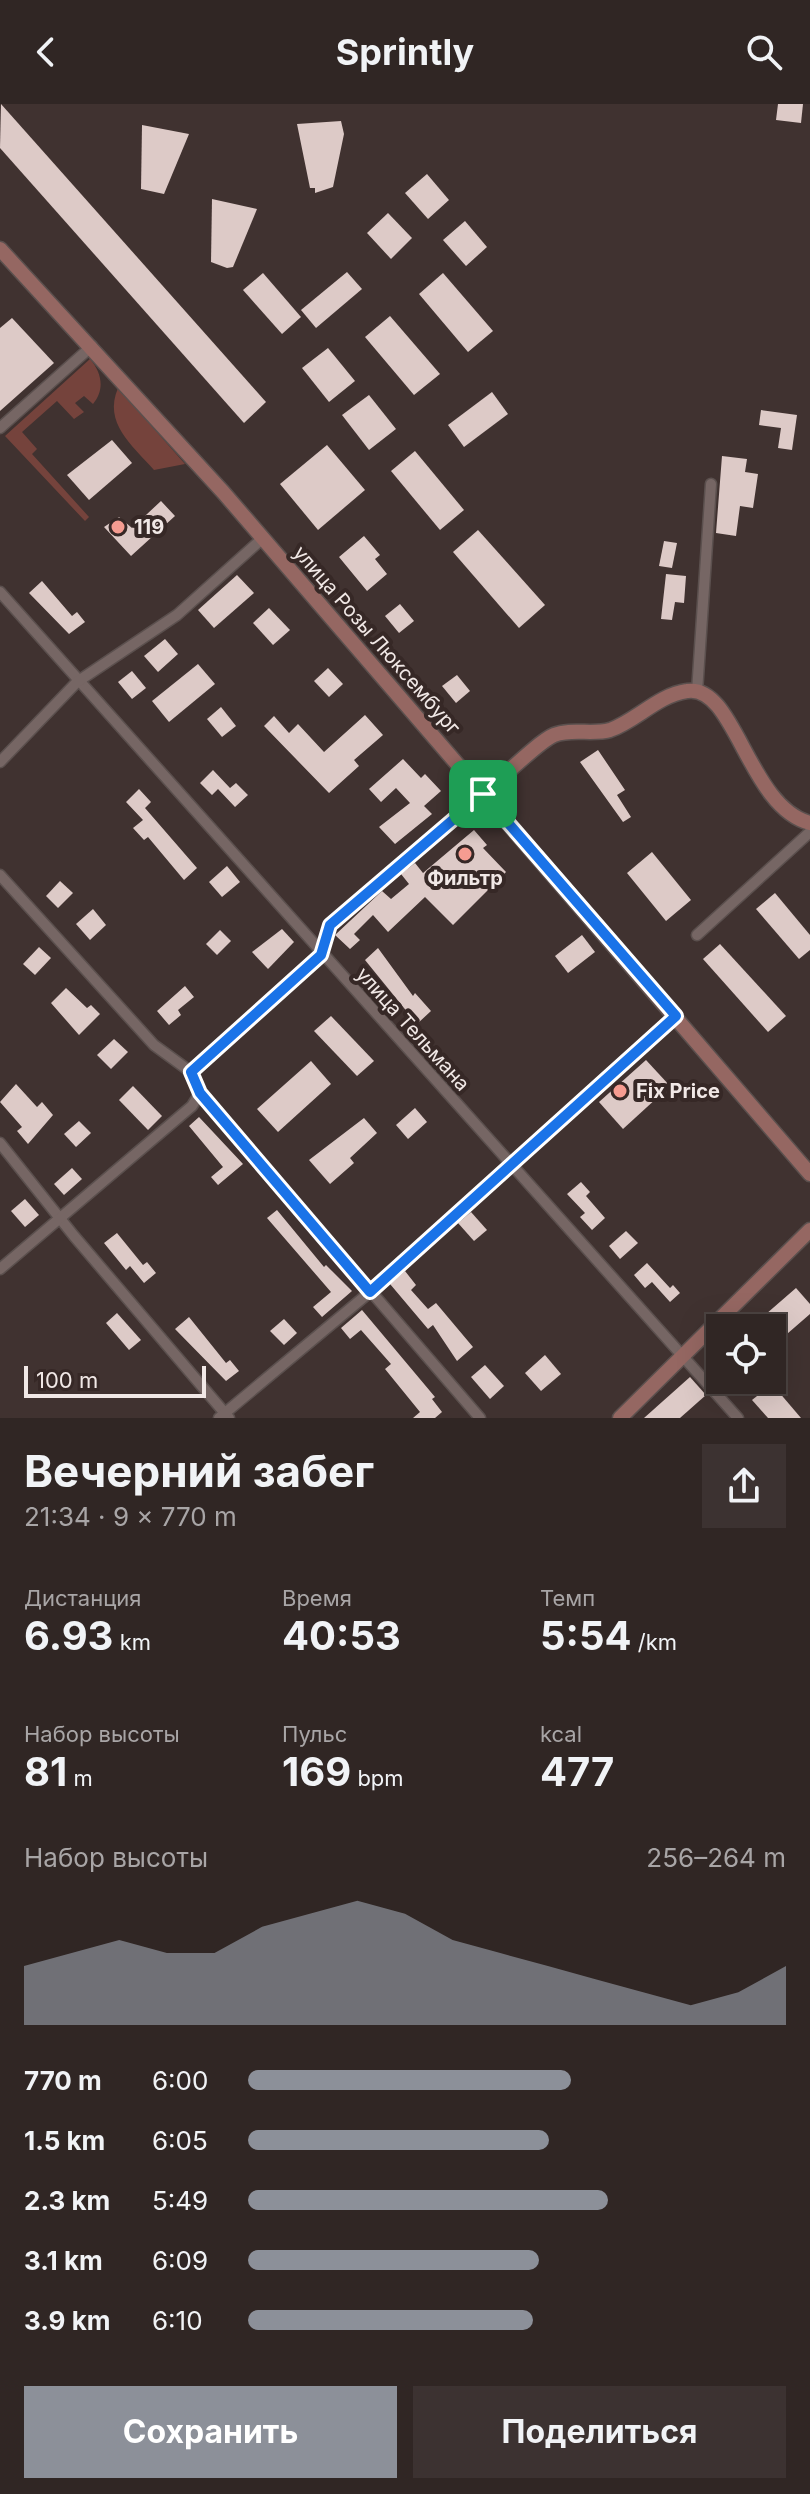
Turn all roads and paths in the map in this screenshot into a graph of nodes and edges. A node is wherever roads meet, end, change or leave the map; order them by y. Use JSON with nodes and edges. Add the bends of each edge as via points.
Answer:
{"nodes":[{"id":1,"x":0,"y":249,"type":"edge"},
{"id":2,"x":92,"y":346,"type":"junction"},
{"id":3,"x":0,"y":428,"type":"edge"},
{"id":4,"x":711,"y":484,"type":"dead end"},
{"id":5,"x":263,"y":538,"type":"junction"},
{"id":6,"x":0,"y":592,"type":"edge"},
{"id":7,"x":77,"y":682,"type":"junction"},
{"id":8,"x":697,"y":692,"type":"junction"},
{"id":9,"x":0,"y":762,"type":"edge"},
{"id":10,"x":483,"y":794,"type":"junction"},
{"id":11,"x":810,"y":823,"type":"edge"},
{"id":12,"x":810,"y":832,"type":"edge"},
{"id":13,"x":0,"y":875,"type":"edge"},
{"id":14,"x":697,"y":935,"type":"dead end"},
{"id":15,"x":321,"y":955,"type":"junction"},
{"id":16,"x":676,"y":1016,"type":"junction"},
{"id":17,"x":191,"y":1072,"type":"junction"},
{"id":18,"x":200,"y":1093,"type":"junction"},
{"id":19,"x":0,"y":1143,"type":"edge"},
{"id":20,"x":510,"y":1162,"type":"junction"},
{"id":21,"x":810,"y":1174,"type":"edge"},
{"id":22,"x":60,"y":1219,"type":"junction"},
{"id":23,"x":810,"y":1230,"type":"edge"},
{"id":24,"x":0,"y":1269,"type":"edge"},
{"id":25,"x":370,"y":1292,"type":"junction"},
{"id":26,"x":684,"y":1356,"type":"junction"},
{"id":27,"x":225,"y":1416,"type":"edge"},
{"id":28,"x":480,"y":1418,"type":"edge"},
{"id":29,"x":620,"y":1418,"type":"edge"},
{"id":30,"x":738,"y":1418,"type":"edge"}],
"edges":[{"from":1,"to":2,"type":"main road","name":"улица Розы Люксембург"},
{"from":2,"to":3,"type":"street"},
{"from":2,"to":5,"type":"main road","name":"улица Розы Люксембург"},
{"from":4,"to":8,"type":"street"},
{"from":5,"to":7,"type":"street","via":[[177,615]]},
{"from":5,"to":10,"type":"main road","name":"улица Розы Люксембург"},
{"from":6,"to":7,"type":"street","name":"улица Тельмана"},
{"from":7,"to":9,"type":"street"},
{"from":7,"to":15,"type":"street","name":"улица Тельмана"},
{"from":8,"to":10,"type":"main road","via":[[687,690],[609,730],[554,735]]},
{"from":8,"to":11,"type":"main road","via":[[724,710],[749,764],[777,802]]},
{"from":10,"to":15,"type":"street","via":[[330,925]]},
{"from":10,"to":16,"type":"main road","name":"улица Розы Люксембург"},
{"from":12,"to":14,"type":"street"},
{"from":13,"to":17,"type":"street","via":[[154,1045]]},
{"from":15,"to":17,"type":"street"},
{"from":15,"to":20,"type":"street","name":"улица Тельмана"},
{"from":16,"to":20,"type":"street"},
{"from":16,"to":21,"type":"main road","name":"улица Розы Люксембург"},
{"from":17,"to":18,"type":"street"},
{"from":18,"to":22,"type":"street","via":[[192,1106]]},
{"from":18,"to":25,"type":"street"},
{"from":19,"to":22,"type":"street"},
{"from":20,"to":25,"type":"street"},
{"from":20,"to":26,"type":"street","name":"улица Тельмана"},
{"from":22,"to":24,"type":"street"},
{"from":22,"to":27,"type":"street"},
{"from":23,"to":26,"type":"main road"},
{"from":25,"to":27,"type":"street"},
{"from":25,"to":28,"type":"street"},
{"from":26,"to":29,"type":"main road"},
{"from":26,"to":30,"type":"street","name":"улица Тельмана"}]}
